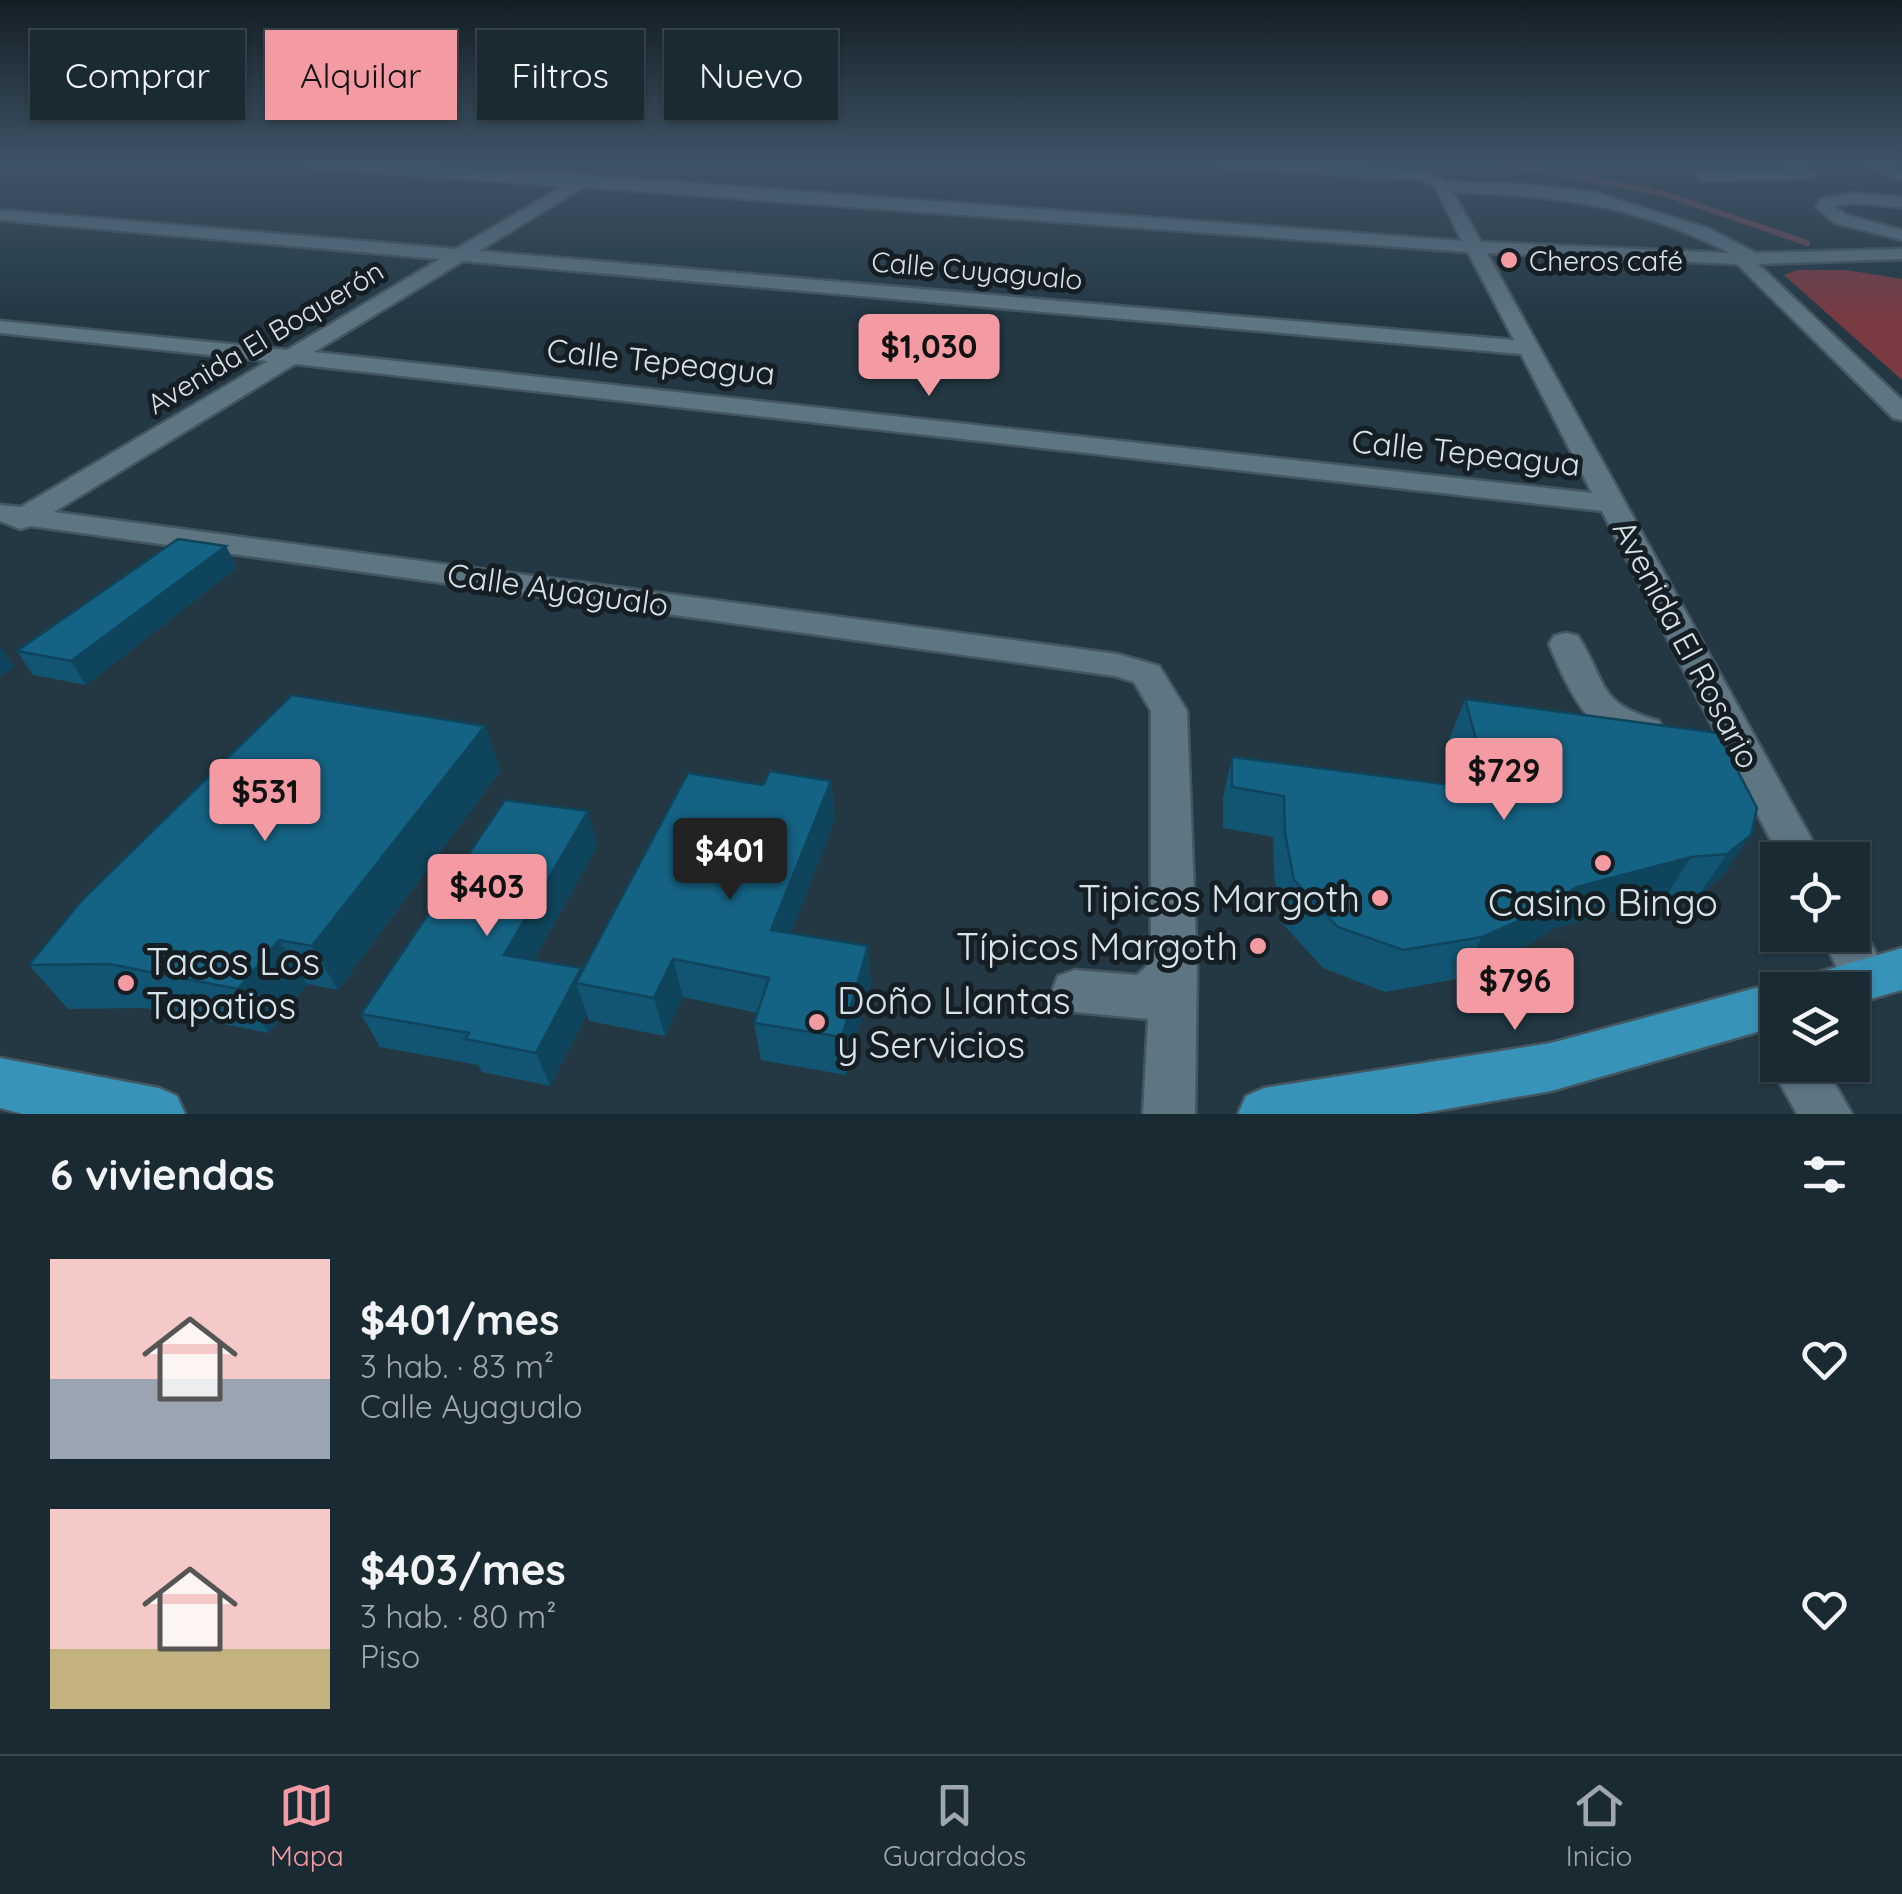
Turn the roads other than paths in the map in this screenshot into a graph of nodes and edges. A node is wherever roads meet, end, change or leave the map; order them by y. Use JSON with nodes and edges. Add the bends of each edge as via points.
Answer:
{"nodes":[{"id":1,"x":0,"y":215,"type":"edge"},
{"id":2,"x":525,"y":215,"type":"edge"},
{"id":3,"x":1050,"y":215,"type":"edge"},
{"id":4,"x":1455,"y":215,"type":"edge"},
{"id":5,"x":1648,"y":215,"type":"edge"},
{"id":6,"x":1834,"y":215,"type":"edge"},
{"id":7,"x":1902,"y":235,"type":"edge"},
{"id":8,"x":1477,"y":247,"type":"junction"},
{"id":9,"x":1902,"y":254,"type":"edge"},
{"id":10,"x":458,"y":256,"type":"junction"},
{"id":11,"x":1797,"y":258,"type":"junction"},
{"id":12,"x":1748,"y":259,"type":"junction"},
{"id":13,"x":1902,"y":274,"type":"edge"},
{"id":14,"x":0,"y":327,"type":"edge"},
{"id":15,"x":1530,"y":348,"type":"junction"},
{"id":16,"x":293,"y":356,"type":"junction"},
{"id":17,"x":1902,"y":413,"type":"edge"},
{"id":18,"x":1612,"y":504,"type":"junction"},
{"id":19,"x":8,"y":520,"type":"edge"},
{"id":20,"x":1566,"y":644,"type":"dead end"},
{"id":21,"x":1743,"y":749,"type":"junction"},
{"id":22,"x":1792,"y":842,"type":"edge"},
{"id":23,"x":1174,"y":970,"type":"junction"},
{"id":24,"x":1075,"y":991,"type":"dead end"},
{"id":25,"x":1760,"y":1019,"type":"edge"},
{"id":26,"x":1806,"y":1082,"type":"edge"},
{"id":27,"x":0,"y":1084,"type":"edge"},
{"id":28,"x":159,"y":1114,"type":"edge"},
{"id":29,"x":1169,"y":1114,"type":"edge"},
{"id":30,"x":1264,"y":1114,"type":"edge"},
{"id":31,"x":1826,"y":1114,"type":"edge"}],
"edges":[{"from":1,"to":10,"type":"street","name":"Calle Cuyagualo"},
{"from":2,"to":10,"type":"street","name":"Avenida El Boquerón"},
{"from":3,"to":8,"type":"street"},
{"from":4,"to":8,"type":"street","name":"Avenida El Rosario"},
{"from":5,"to":12,"type":"street","via":[[1704,233]]},
{"from":6,"to":7,"type":"street"},
{"from":8,"to":12,"type":"street"},
{"from":8,"to":15,"type":"street","name":"Avenida El Rosario"},
{"from":9,"to":11,"type":"street"},
{"from":10,"to":15,"type":"street","name":"Calle Cuyagualo"},
{"from":10,"to":16,"type":"street","name":"Avenida El Boquerón"},
{"from":11,"to":12,"type":"street"},
{"from":11,"to":13,"type":"street"},
{"from":12,"to":17,"type":"street"},
{"from":14,"to":16,"type":"street","name":"Calle Tepeagua"},
{"from":15,"to":18,"type":"street","name":"Avenida El Rosario"},
{"from":16,"to":18,"type":"street","name":"Calle Tepeagua"},
{"from":16,"to":19,"type":"street","name":"Avenida El Boquerón"},
{"from":18,"to":21,"type":"street","name":"Avenida El Rosario"},
{"from":19,"to":23,"type":"street","name":"Calle Ayagualo","via":[[1147,674],[1169,711]]},
{"from":20,"to":21,"type":"street","via":[[1593,705],[1607,718]]},
{"from":21,"to":22,"type":"street","name":"Avenida El Rosario"},
{"from":23,"to":24,"type":"street","via":[[1146,998]]},
{"from":23,"to":29,"type":"street"},
{"from":25,"to":30,"type":"main road","via":[[1551,1068]]},
{"from":26,"to":31,"type":"street"},
{"from":27,"to":28,"type":"main road"}]}
